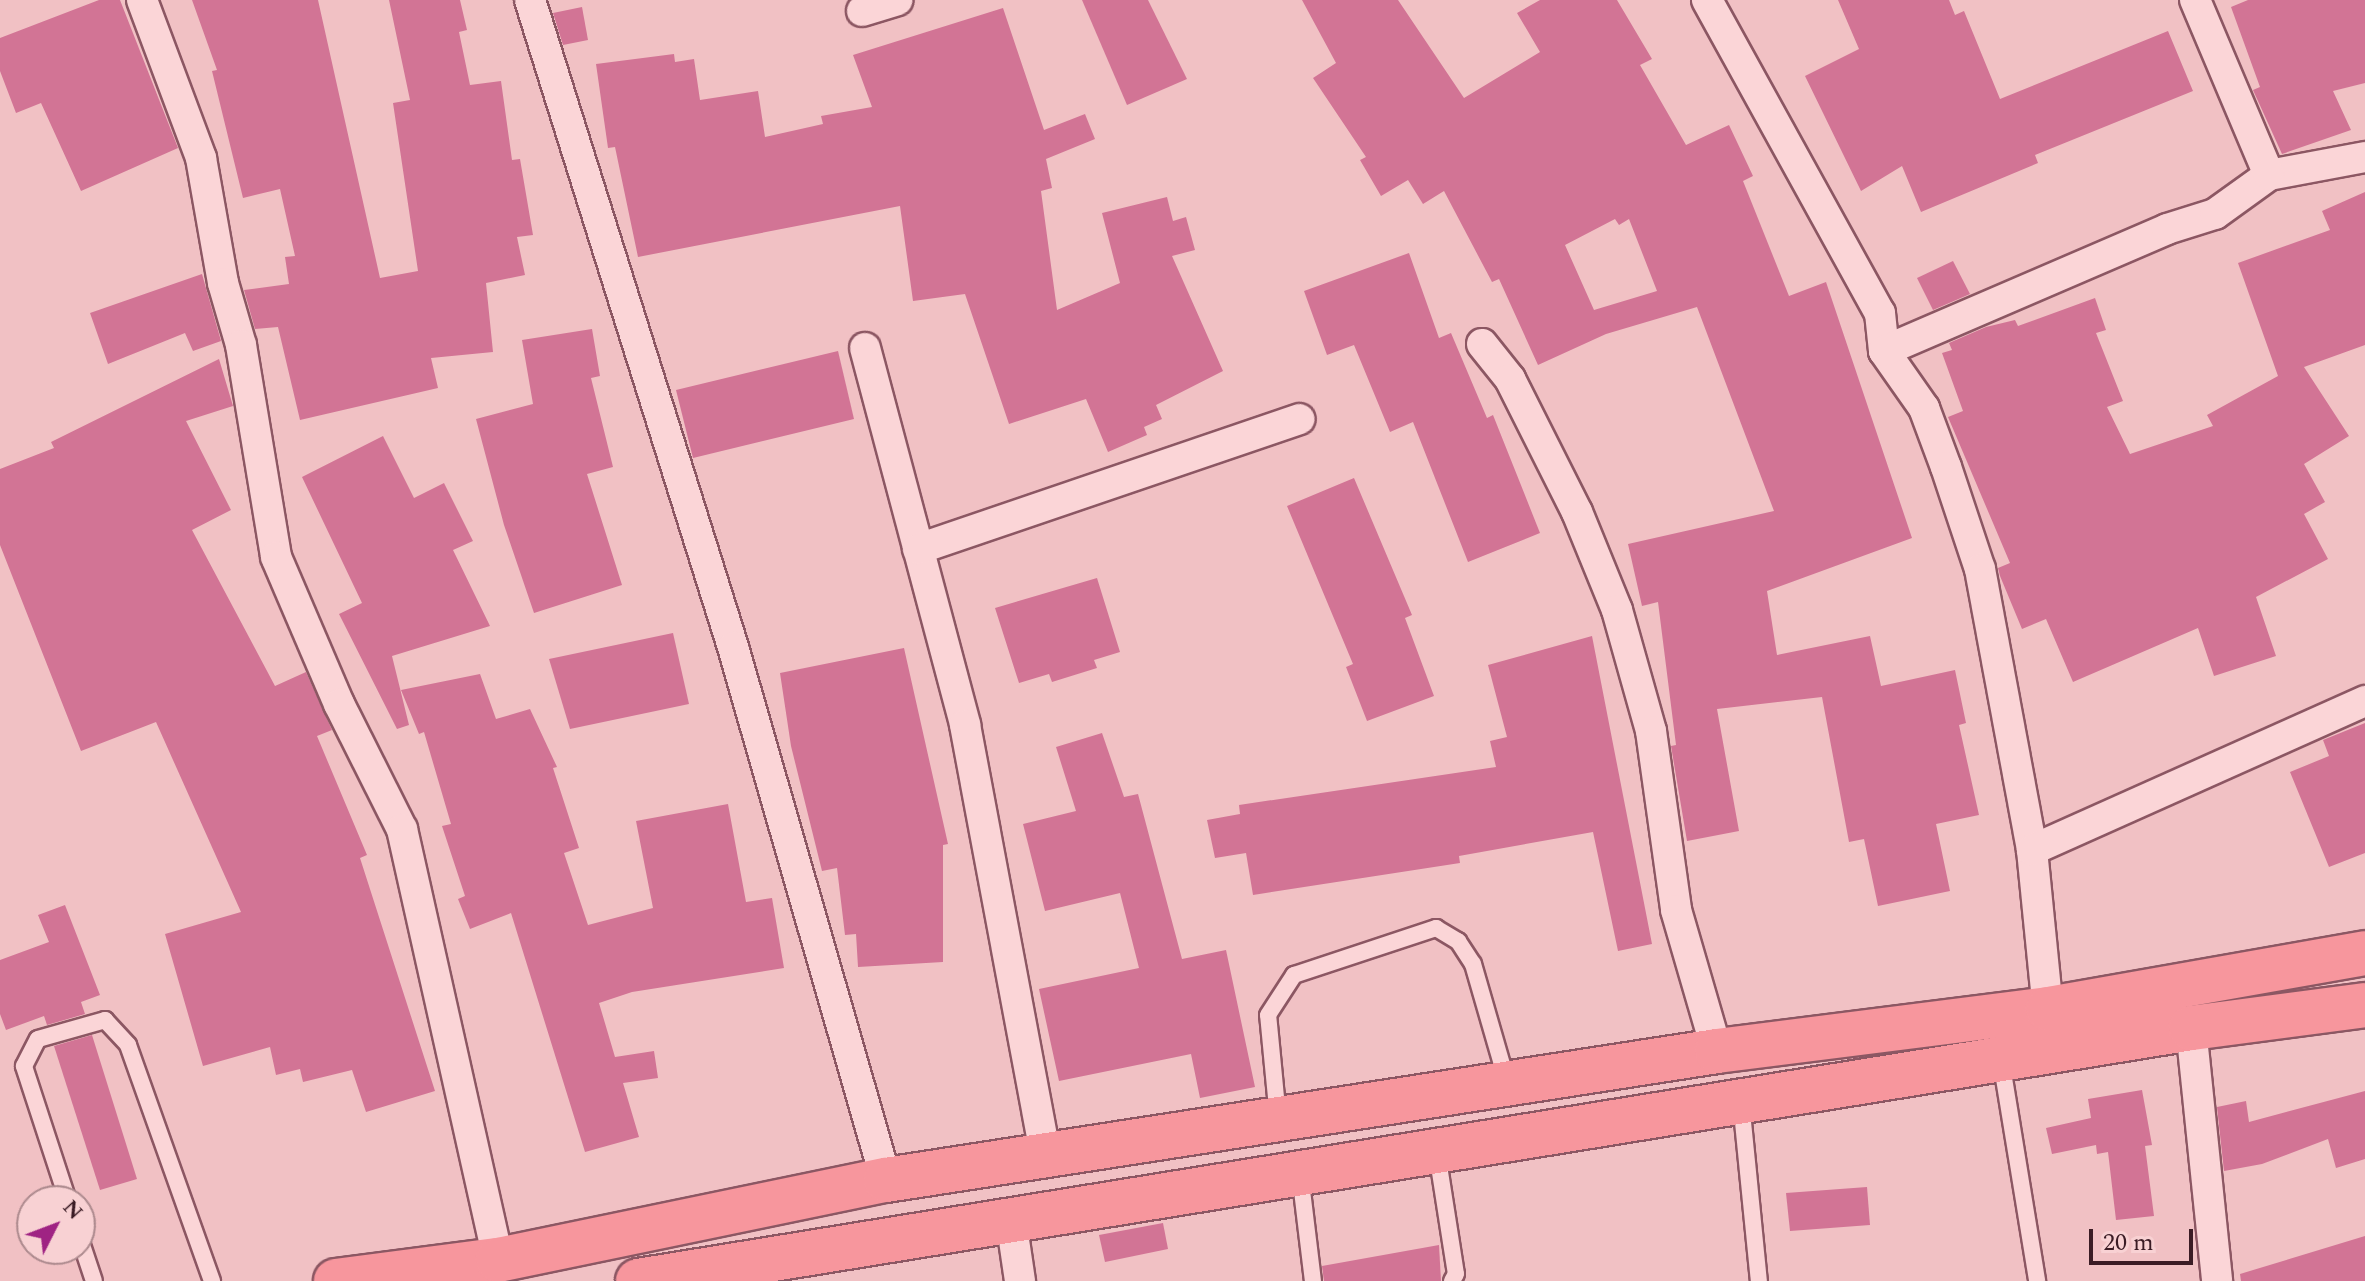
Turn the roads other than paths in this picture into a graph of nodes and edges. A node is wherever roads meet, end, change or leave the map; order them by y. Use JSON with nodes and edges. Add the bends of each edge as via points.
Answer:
{"nodes":[{"id":1,"x":142,"y":0,"type":"edge"},
{"id":2,"x":530,"y":0,"type":"edge"},
{"id":3,"x":897,"y":0,"type":"edge"},
{"id":4,"x":1707,"y":0,"type":"edge"},
{"id":5,"x":2195,"y":0,"type":"edge"},
{"id":6,"x":862,"y":11,"type":"dead end"},
{"id":7,"x":2365,"y":157,"type":"edge"},
{"id":8,"x":2269,"y":175,"type":"junction"},
{"id":9,"x":1482,"y":344,"type":"dead end"},
{"id":10,"x":865,"y":348,"type":"dead end"},
{"id":11,"x":1884,"y":351,"type":"junction"},
{"id":12,"x":1299,"y":419,"type":"dead end"},
{"id":13,"x":918,"y":549,"type":"junction"},
{"id":14,"x":2365,"y":701,"type":"edge"},
{"id":15,"x":2032,"y":850,"type":"junction"},
{"id":16,"x":2365,"y":953,"type":"edge"},
{"id":17,"x":2365,"y":1005,"type":"edge"},
{"id":18,"x":2048,"y":1009,"type":"junction"},
{"id":19,"x":2191,"y":1028,"type":"junction"},
{"id":20,"x":1717,"y":1051,"type":"junction"},
{"id":21,"x":2001,"y":1058,"type":"junction"},
{"id":22,"x":1508,"y":1084,"type":"junction"},
{"id":23,"x":1741,"y":1100,"type":"junction"},
{"id":24,"x":1278,"y":1120,"type":"junction"},
{"id":25,"x":1436,"y":1149,"type":"junction"},
{"id":26,"x":1046,"y":1156,"type":"junction"},
{"id":27,"x":1300,"y":1172,"type":"junction"},
{"id":28,"x":886,"y":1180,"type":"junction"},
{"id":29,"x":63,"y":1185,"type":"edge"},
{"id":30,"x":1011,"y":1220,"type":"junction"},
{"id":31,"x":498,"y":1260,"type":"junction"},
{"id":32,"x":212,"y":1281,"type":"edge"},
{"id":33,"x":336,"y":1281,"type":"edge"},
{"id":34,"x":638,"y":1281,"type":"edge"},
{"id":35,"x":1020,"y":1281,"type":"edge"},
{"id":36,"x":1313,"y":1281,"type":"edge"},
{"id":37,"x":1452,"y":1281,"type":"edge"},
{"id":38,"x":1759,"y":1281,"type":"edge"},
{"id":39,"x":2037,"y":1281,"type":"edge"},
{"id":40,"x":2217,"y":1281,"type":"edge"}],
"edges":[{"from":1,"to":31,"type":"street","via":[[201,158],[223,283],[244,361],[276,557],[339,704],[402,829]]},
{"from":2,"to":28,"type":"street","via":[[733,647]]},
{"from":3,"to":6,"type":"street"},
{"from":4,"to":11,"type":"street","via":[[1880,313]]},
{"from":5,"to":8,"type":"street"},
{"from":7,"to":8,"type":"street"},
{"from":8,"to":11,"type":"street","via":[[2215,214],[2167,229]]},
{"from":9,"to":20,"type":"street","via":[[1517,393],[1577,512],[1617,610],[1651,731],[1676,910]]},
{"from":10,"to":13,"type":"street"},
{"from":11,"to":15,"type":"street","via":[[1924,408],[1980,569]]},
{"from":12,"to":13,"type":"street"},
{"from":13,"to":26,"type":"street","via":[[965,725]]},
{"from":14,"to":15,"type":"street"},
{"from":15,"to":18,"type":"street"},
{"from":16,"to":18,"type":"main road"},
{"from":17,"to":19,"type":"main road"},
{"from":18,"to":20,"type":"main road"},
{"from":19,"to":21,"type":"main road"},
{"from":19,"to":40,"type":"street"},
{"from":20,"to":22,"type":"main road"},
{"from":21,"to":23,"type":"main road"},
{"from":21,"to":39,"type":"lane"},
{"from":22,"to":24,"type":"main road"},
{"from":22,"to":24,"type":"lane","via":[[1473,964],[1458,941],[1436,928],[1294,975],[1268,1015]]},
{"from":23,"to":25,"type":"main road"},
{"from":23,"to":38,"type":"lane"},
{"from":24,"to":26,"type":"main road"},
{"from":25,"to":27,"type":"main road"},
{"from":25,"to":37,"type":"lane","via":[[1456,1274]]},
{"from":26,"to":28,"type":"main road"},
{"from":27,"to":30,"type":"main road"},
{"from":27,"to":36,"type":"lane"},
{"from":28,"to":31,"type":"main road"},
{"from":29,"to":32,"type":"lane","via":[[24,1066],[38,1039],[105,1020],[128,1045]]},
{"from":30,"to":34,"type":"main road"},
{"from":30,"to":35,"type":"street"},
{"from":31,"to":33,"type":"main road"}]}
